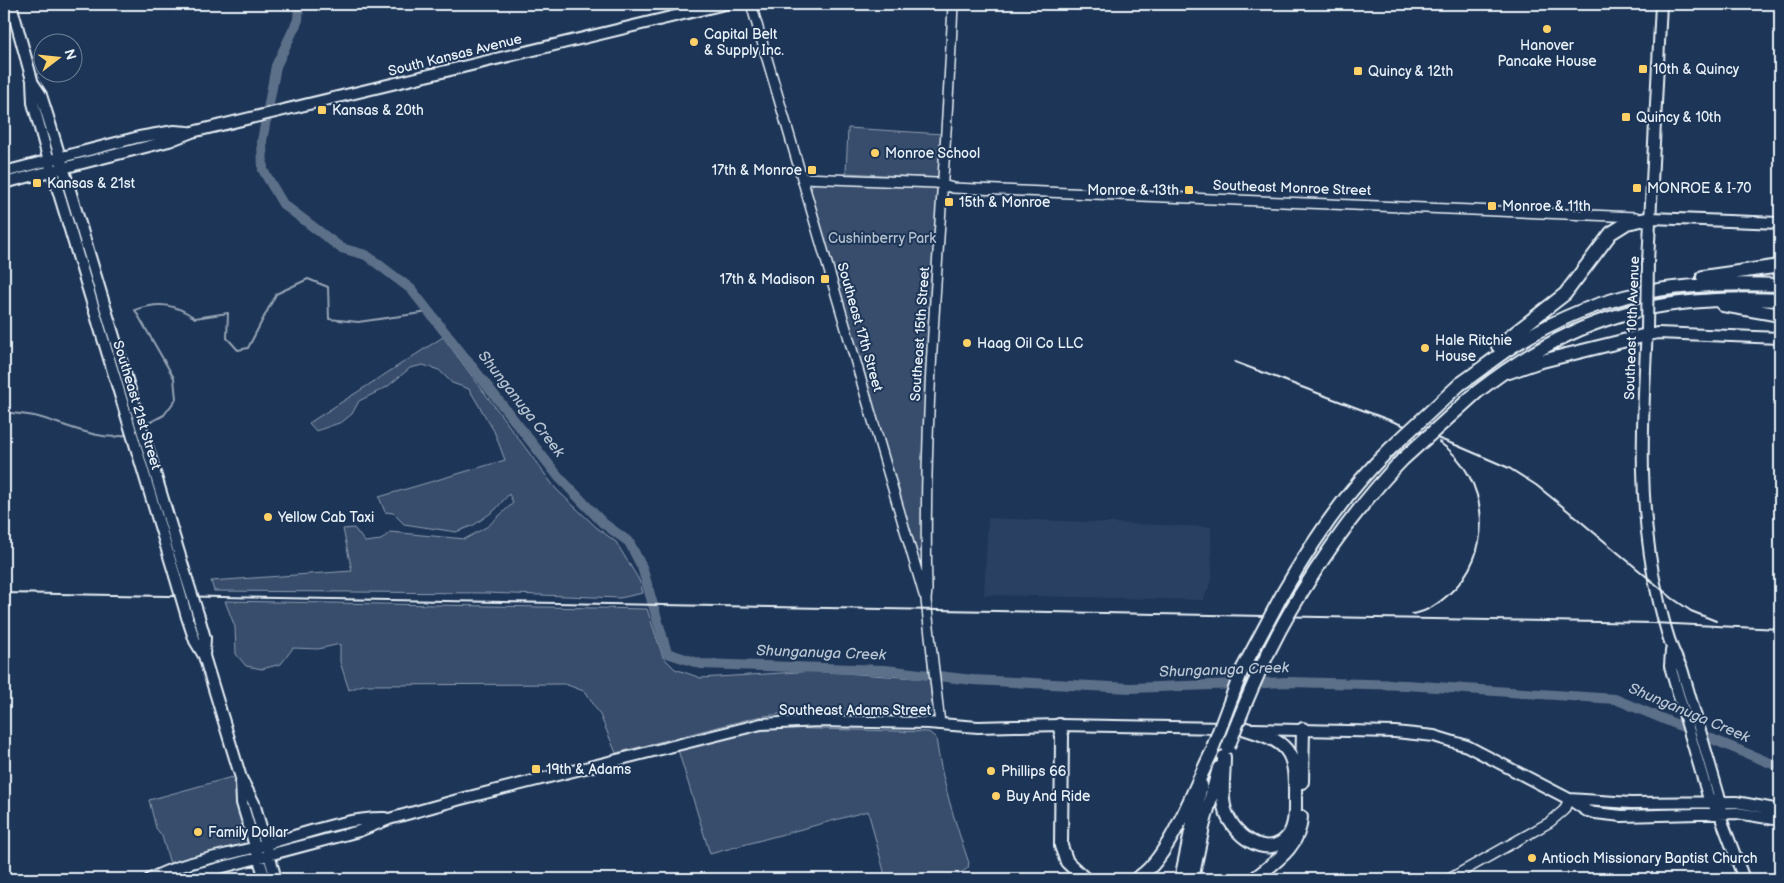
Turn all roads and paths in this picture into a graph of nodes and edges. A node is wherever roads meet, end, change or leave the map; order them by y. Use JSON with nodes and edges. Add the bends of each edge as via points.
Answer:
{"nodes":[{"id":1,"x":11,"y":4,"type":"edge"},
{"id":2,"x":725,"y":4,"type":"edge"},
{"id":3,"x":751,"y":4,"type":"edge"},
{"id":4,"x":953,"y":4,"type":"edge"},
{"id":5,"x":1661,"y":4,"type":"edge"},
{"id":6,"x":192,"y":132,"type":"junction"},
{"id":7,"x":54,"y":158,"type":"junction"},
{"id":8,"x":57,"y":169,"type":"junction"},
{"id":9,"x":4,"y":172,"type":"edge"},
{"id":10,"x":803,"y":178,"type":"junction"},
{"id":11,"x":4,"y":183,"type":"edge"},
{"id":12,"x":944,"y":185,"type":"junction"},
{"id":13,"x":1651,"y":218,"type":"junction"},
{"id":14,"x":1780,"y":223,"type":"edge"},
{"id":15,"x":1780,"y":266,"type":"edge"},
{"id":16,"x":1780,"y":285,"type":"edge"},
{"id":17,"x":1668,"y":288,"type":"junction"},
{"id":18,"x":1780,"y":300,"type":"edge"},
{"id":19,"x":1670,"y":303,"type":"junction"},
{"id":20,"x":1780,"y":315,"type":"edge"},
{"id":21,"x":1647,"y":332,"type":"junction"},
{"id":22,"x":1780,"y":338,"type":"edge"},
{"id":23,"x":1479,"y":370,"type":"junction"},
{"id":24,"x":1500,"y":373,"type":"junction"},
{"id":25,"x":129,"y":408,"type":"junction"},
{"id":26,"x":926,"y":546,"type":"junction"},
{"id":27,"x":914,"y":560,"type":"junction"},
{"id":28,"x":180,"y":576,"type":"junction"},
{"id":29,"x":926,"y":600,"type":"junction"},
{"id":30,"x":1672,"y":650,"type":"junction"},
{"id":31,"x":204,"y":656,"type":"junction"},
{"id":32,"x":940,"y":724,"type":"junction"},
{"id":33,"x":1059,"y":725,"type":"junction"},
{"id":34,"x":1243,"y":728,"type":"junction"},
{"id":35,"x":1300,"y":729,"type":"junction"},
{"id":36,"x":1212,"y":750,"type":"junction"},
{"id":37,"x":1226,"y":752,"type":"junction"},
{"id":38,"x":1296,"y":774,"type":"junction"},
{"id":39,"x":241,"y":778,"type":"junction"},
{"id":40,"x":1569,"y":799,"type":"junction"},
{"id":41,"x":1716,"y":802,"type":"junction"},
{"id":42,"x":1780,"y":810,"type":"edge"},
{"id":43,"x":1720,"y":814,"type":"junction"},
{"id":44,"x":389,"y":818,"type":"junction"},
{"id":45,"x":1780,"y":820,"type":"edge"},
{"id":46,"x":266,"y":844,"type":"junction"},
{"id":47,"x":255,"y":848,"type":"junction"},
{"id":48,"x":269,"y":855,"type":"junction"},
{"id":49,"x":258,"y":858,"type":"junction"},
{"id":50,"x":150,"y":879,"type":"edge"},
{"id":51,"x":178,"y":879,"type":"edge"},
{"id":52,"x":265,"y":879,"type":"edge"},
{"id":53,"x":276,"y":879,"type":"edge"},
{"id":54,"x":1075,"y":879,"type":"edge"},
{"id":55,"x":1085,"y":879,"type":"edge"},
{"id":56,"x":1136,"y":879,"type":"edge"},
{"id":57,"x":1182,"y":879,"type":"edge"},
{"id":58,"x":1192,"y":879,"type":"edge"},
{"id":59,"x":1254,"y":879,"type":"edge"},
{"id":60,"x":1449,"y":879,"type":"edge"},
{"id":61,"x":1744,"y":879,"type":"edge"}],
"edges":[{"from":1,"to":7,"type":"main road","name":"Southeast 21st Street","via":[[32,80],[33,103]]},
{"from":2,"to":6,"type":"main road","name":"South Kansas Avenue"},
{"from":3,"to":10,"type":"street","name":"Southeast 17th Street"},
{"from":4,"to":12,"type":"street","name":"Southeast 15th Street"},
{"from":5,"to":13,"type":"main road","name":"Southeast 10th Avenue"},
{"from":6,"to":7,"type":"main road","name":"South Kansas Avenue","via":[[154,134]]},
{"from":6,"to":8,"type":"main road","name":"South Kansas Avenue","via":[[170,141]]},
{"from":7,"to":8,"type":"main road","name":"Southeast 21st Street"},
{"from":7,"to":9,"type":"main road","name":"South Kansas Avenue"},
{"from":8,"to":11,"type":"main road","name":"South Kansas Avenue"},
{"from":8,"to":25,"type":"main road","name":"Southeast 21st Street"},
{"from":10,"to":12,"type":"street","name":"Southeast Monroe Street"},
{"from":10,"to":27,"type":"street","name":"Southeast 17th Street"},
{"from":12,"to":13,"type":"street","name":"Southeast Monroe Street","via":[[953,188]]},
{"from":12,"to":26,"type":"street","name":"Southeast 15th Street","via":[[929,406]]},
{"from":13,"to":14,"type":"main road","name":"Southeast Monroe Street"},
{"from":13,"to":21,"type":"main road","name":"Southeast 10th Avenue","bridge":true},
{"from":13,"to":23,"type":"highway","via":[[1627,223],[1611,233],[1564,294],[1486,356]]},
{"from":15,"to":17,"type":"highway","via":[[1694,278]]},
{"from":16,"to":17,"type":"highway","via":[[1709,284]]},
{"from":17,"to":23,"type":"highway","via":[[1617,298],[1566,317]]},
{"from":18,"to":19,"type":"highway","via":[[1721,299]]},
{"from":19,"to":20,"type":"highway","via":[[1713,304]]},
{"from":19,"to":24,"type":"highway","via":[[1626,312],[1585,326],[1546,344]]},
{"from":21,"to":22,"type":"main road"},
{"from":21,"to":24,"type":"highway"},
{"from":21,"to":30,"type":"main road","name":"Southeast 10th Avenue","via":[[1641,446],[1642,499],[1648,556]]},
{"from":23,"to":36,"type":"highway","bridge":true,"via":[[1390,449],[1343,503],[1283,593],[1254,645]]},
{"from":24,"to":37,"type":"highway","bridge":true,"via":[[1403,459],[1350,520],[1280,627]]},
{"from":25,"to":28,"type":"main road","name":"Southeast 21st Street","via":[[154,510]]},
{"from":25,"to":28,"type":"main road","name":"Southeast 21st Street","via":[[165,506]]},
{"from":26,"to":27,"type":"street","via":[[924,553]]},
{"from":26,"to":29,"type":"street","name":"Southeast 15th Street"},
{"from":27,"to":29,"type":"street","name":"Southeast 17th Street"},
{"from":28,"to":31,"type":"main road","name":"Southeast 21st Street","bridge":true,"via":[[194,641]]},
{"from":28,"to":31,"type":"main road","name":"Southeast 21st Street","bridge":true,"via":[[205,638]]},
{"from":29,"to":32,"type":"street","name":"Southeast 15th Street"},
{"from":30,"to":41,"type":"main road","name":"Southeast 10th Avenue","via":[[1690,696],[1713,776]]},
{"from":30,"to":41,"type":"main road","name":"Southeast 10th Avenue","via":[[1670,666],[1700,771],[1708,796]]},
{"from":31,"to":39,"type":"main road","name":"Southeast 21st Street"},
{"from":32,"to":33,"type":"main road","name":"Southeast Adams Street","via":[[978,727]]},
{"from":32,"to":44,"type":"main road","name":"Southeast Adams Street","via":[[818,721],[761,724]]},
{"from":33,"to":34,"type":"main road","name":"Southeast Adams Street"},
{"from":33,"to":54,"type":"highway","via":[[1056,736],[1054,838],[1060,860]]},
{"from":33,"to":55,"type":"highway","via":[[1062,736],[1061,846],[1067,862]]},
{"from":34,"to":35,"type":"main road","name":"Southeast Adams Street"},
{"from":34,"to":38,"type":"highway","via":[[1264,735],[1286,748]]},
{"from":35,"to":38,"type":"highway"},
{"from":35,"to":40,"type":"main road","name":"Southeast Adams Street","via":[[1434,736],[1467,746]]},
{"from":35,"to":59,"type":"highway","via":[[1299,835],[1292,847]]},
{"from":36,"to":56,"type":"highway","via":[[1178,823],[1156,860]]},
{"from":36,"to":57,"type":"highway","via":[[1200,788]]},
{"from":37,"to":38,"type":"highway","via":[[1222,788],[1227,815],[1239,834],[1257,844],[1276,844],[1289,835],[1295,818]]},
{"from":37,"to":58,"type":"highway","via":[[1211,795]]},
{"from":39,"to":46,"type":"main road","name":"Southeast 21st Street","via":[[254,803]]},
{"from":39,"to":47,"type":"main road","name":"Southeast 21st Street","via":[[242,803]]},
{"from":40,"to":41,"type":"main road","via":[[1631,804]]},
{"from":40,"to":43,"type":"main road","name":"Southeast Adams Street","via":[[1587,811],[1613,816]]},
{"from":40,"to":60,"type":"street","via":[[1564,810],[1550,822]]},
{"from":41,"to":42,"type":"main road"},
{"from":41,"to":43,"type":"main road","name":"Southeast 10th Avenue"},
{"from":43,"to":45,"type":"main road","name":"Southeast Adams Street"},
{"from":43,"to":61,"type":"main road","name":"Southeast 10th Avenue"},
{"from":44,"to":46,"type":"main road","name":"Southeast Adams Street","via":[[350,823]]},
{"from":44,"to":48,"type":"main road","name":"Southeast Adams Street","via":[[359,831]]},
{"from":46,"to":47,"type":"main road","name":"Southeast Adams Street"},
{"from":46,"to":48,"type":"main road","name":"Southeast 21st Street"},
{"from":47,"to":49,"type":"main road","name":"Southeast 21st Street"},
{"from":47,"to":50,"type":"main road","name":"Southeast Adams Street"},
{"from":48,"to":49,"type":"main road","name":"Southeast Adams Street"},
{"from":48,"to":53,"type":"main road","name":"Southeast 21st Street"},
{"from":49,"to":51,"type":"main road","name":"Southeast Adams Street"},
{"from":49,"to":52,"type":"main road","name":"Southeast 21st Street"}]}
